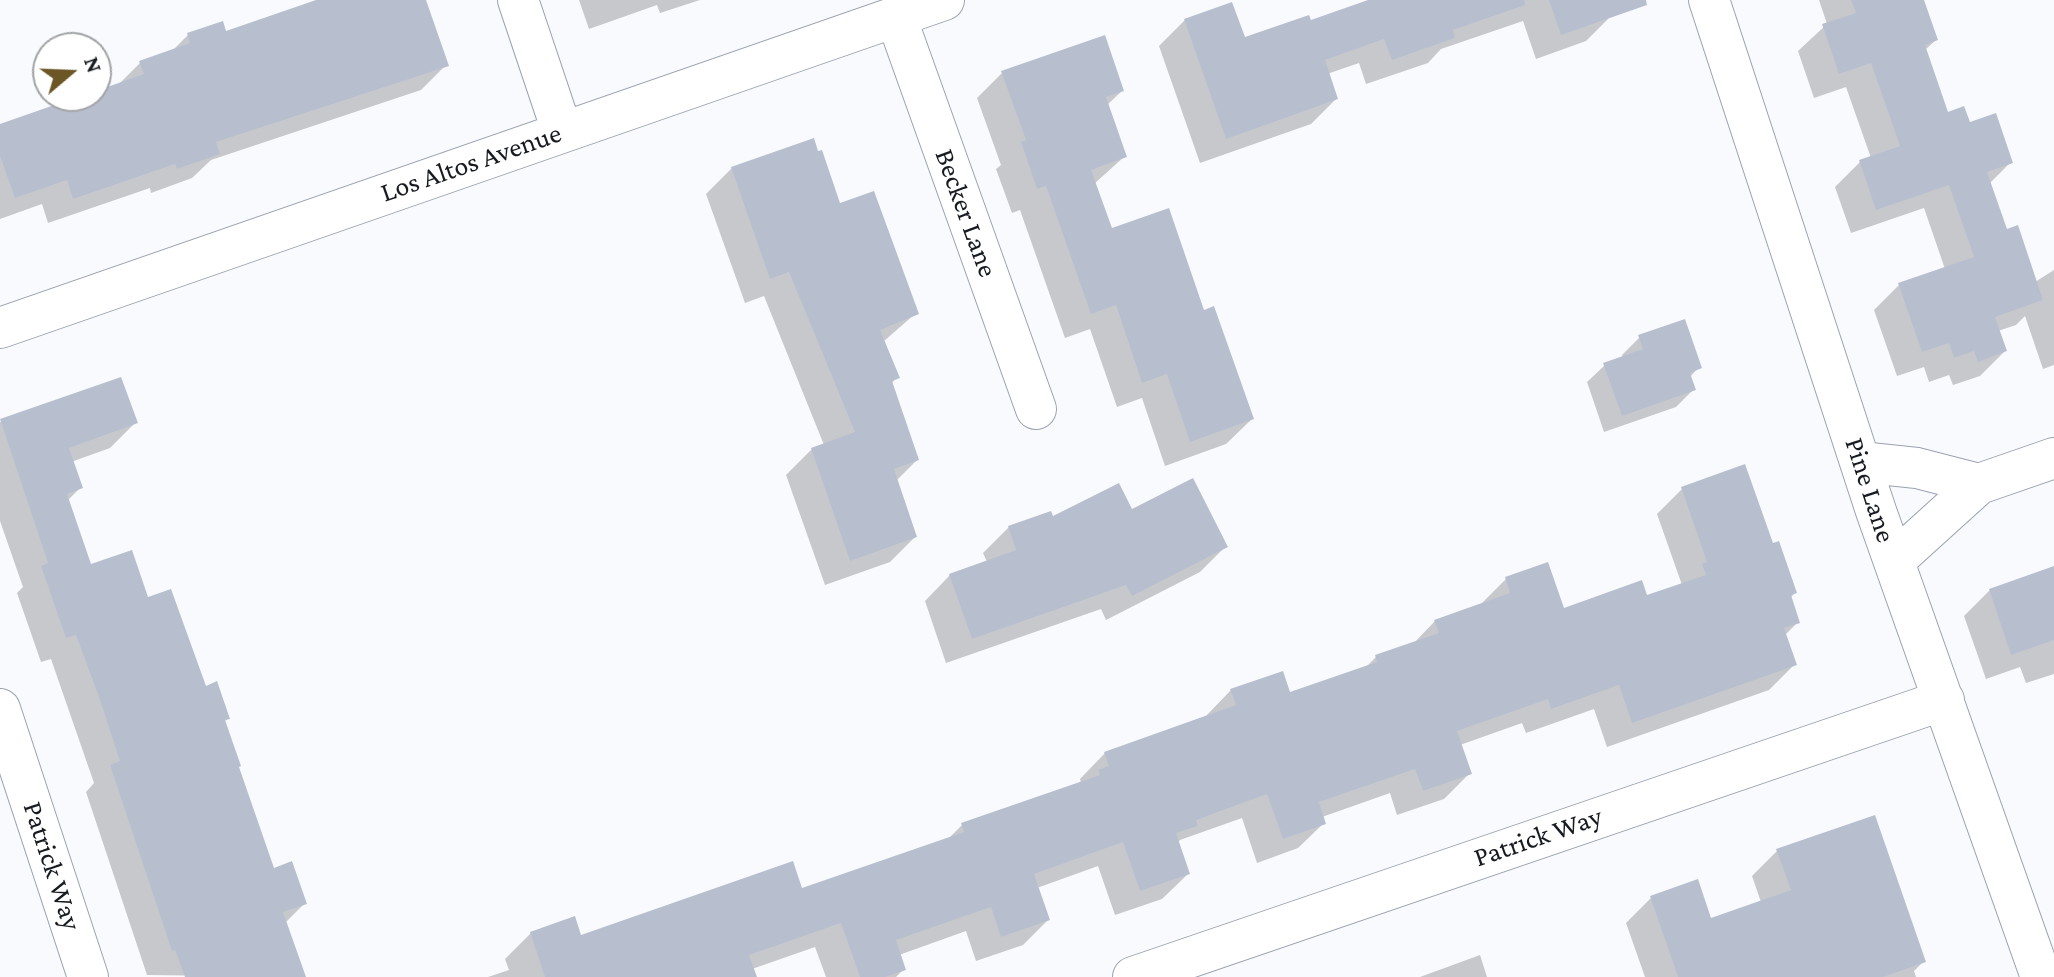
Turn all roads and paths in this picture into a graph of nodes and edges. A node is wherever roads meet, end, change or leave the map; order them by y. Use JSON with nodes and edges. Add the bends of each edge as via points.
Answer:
{"nodes":[{"id":1,"x":518,"y":0,"type":"edge"},
{"id":2,"x":944,"y":0,"type":"edge"},
{"id":3,"x":1709,"y":0,"type":"edge"},
{"id":4,"x":896,"y":17,"type":"junction"},
{"id":5,"x":562,"y":131,"type":"junction"},
{"id":6,"x":0,"y":328,"type":"edge"},
{"id":7,"x":1036,"y":409,"type":"dead end"},
{"id":8,"x":2054,"y":458,"type":"edge"},
{"id":9,"x":1860,"y":462,"type":"junction"},
{"id":10,"x":1979,"y":484,"type":"junction"},
{"id":11,"x":1894,"y":561,"type":"junction"},
{"id":12,"x":1944,"y":700,"type":"junction"},
{"id":13,"x":0,"y":709,"type":"edge"},
{"id":14,"x":88,"y":977,"type":"edge"},
{"id":15,"x":1133,"y":977,"type":"edge"},
{"id":16,"x":2041,"y":977,"type":"edge"}],
"edges":[{"from":1,"to":5,"type":"street"},
{"from":2,"to":4,"type":"street","name":"Los Altos Avenue"},
{"from":3,"to":9,"type":"street","name":"Pine Lane"},
{"from":4,"to":5,"type":"street","name":"Los Altos Avenue"},
{"from":4,"to":7,"type":"street","name":"Becker Lane"},
{"from":5,"to":6,"type":"street","name":"Los Altos Avenue"},
{"from":8,"to":10,"type":"street"},
{"from":9,"to":10,"type":"street","via":[[1917,468]]},
{"from":9,"to":11,"type":"street","name":"Pine Lane"},
{"from":10,"to":11,"type":"street"},
{"from":11,"to":12,"type":"street","name":"Pine Lane"},
{"from":12,"to":15,"type":"street","name":"Patrick Way"},
{"from":12,"to":16,"type":"street","name":"Pine Lane"},
{"from":13,"to":14,"type":"street","name":"Patrick Way"}]}
